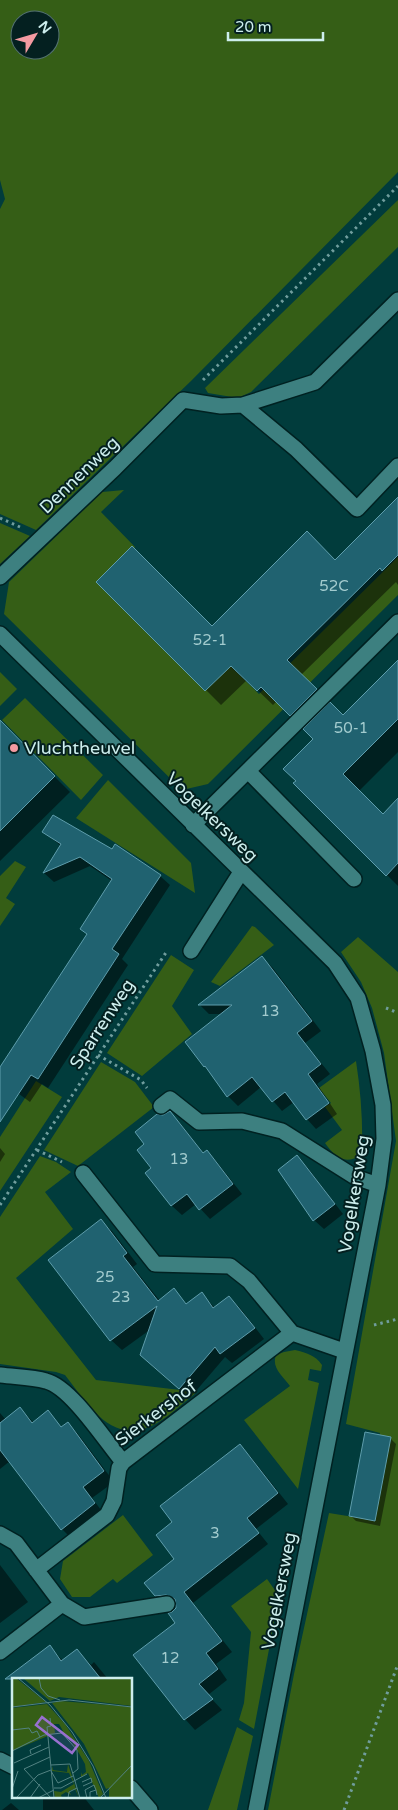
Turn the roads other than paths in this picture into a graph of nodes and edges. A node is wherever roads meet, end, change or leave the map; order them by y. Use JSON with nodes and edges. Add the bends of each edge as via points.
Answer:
{"nodes":[{"id":1,"x":398,"y":300,"type":"edge"},
{"id":2,"x":243,"y":405,"type":"junction"},
{"id":3,"x":398,"y":466,"type":"edge"},
{"id":4,"x":0,"y":577,"type":"edge"},
{"id":5,"x":398,"y":622,"type":"edge"},
{"id":6,"x":0,"y":634,"type":"edge"},
{"id":7,"x":248,"y":771,"type":"junction"},
{"id":8,"x":193,"y":825,"type":"junction"},
{"id":9,"x":241,"y":872,"type":"junction"},
{"id":10,"x":354,"y":879,"type":"dead end"},
{"id":11,"x":191,"y":951,"type":"dead end"},
{"id":12,"x":161,"y":1106,"type":"road end"},
{"id":13,"x":83,"y":1173,"type":"road end"},
{"id":14,"x":378,"y":1185,"type":"junction"},
{"id":15,"x":292,"y":1333,"type":"junction"},
{"id":16,"x":344,"y":1351,"type":"junction"},
{"id":17,"x":0,"y":1375,"type":"edge"},
{"id":18,"x":122,"y":1462,"type":"junction"},
{"id":19,"x":0,"y":1534,"type":"edge"},
{"id":20,"x":36,"y":1570,"type":"junction"},
{"id":21,"x":62,"y":1604,"type":"junction"},
{"id":22,"x":168,"y":1604,"type":"dead end"},
{"id":23,"x":0,"y":1652,"type":"edge"},
{"id":24,"x":0,"y":1760,"type":"edge"},
{"id":25,"x":12,"y":1766,"type":"edge"},
{"id":26,"x":132,"y":1789,"type":"edge"},
{"id":27,"x":150,"y":1810,"type":"edge"},
{"id":28,"x":256,"y":1810,"type":"edge"}],
"edges":[{"from":1,"to":2,"type":"street","via":[[314,382]]},
{"from":2,"to":3,"type":"street","via":[[357,509]]},
{"from":2,"to":4,"type":"street","name":"Dennenweg","via":[[220,406],[183,400]]},
{"from":5,"to":7,"type":"street"},
{"from":6,"to":8,"type":"street","name":"Vogelkersweg"},
{"from":7,"to":8,"type":"street"},
{"from":7,"to":10,"type":"street"},
{"from":8,"to":9,"type":"street","name":"Vogelkersweg"},
{"from":9,"to":11,"type":"street"},
{"from":9,"to":14,"type":"street","name":"Vogelkersweg","via":[[335,963],[358,998],[373,1051],[383,1105],[384,1139]]},
{"from":12,"to":14,"type":"street","via":[[170,1099],[200,1122],[242,1121],[282,1131],[355,1177]]},
{"from":13,"to":15,"type":"street","via":[[155,1264],[230,1266],[249,1281]]},
{"from":14,"to":16,"type":"street","name":"Vogelkersweg"},
{"from":15,"to":16,"type":"street"},
{"from":15,"to":18,"type":"street","name":"Sierkershof"},
{"from":16,"to":28,"type":"street","name":"Vogelkersweg"},
{"from":17,"to":18,"type":"street","name":"Sierkershof","via":[[48,1381],[58,1387],[70,1396]]},
{"from":18,"to":20,"type":"street","via":[[114,1501],[107,1515]]},
{"from":19,"to":20,"type":"street","via":[[16,1543]]},
{"from":20,"to":21,"type":"street"},
{"from":21,"to":22,"type":"street","via":[[84,1617]]},
{"from":21,"to":23,"type":"street"},
{"from":24,"to":25,"type":"street"},
{"from":26,"to":27,"type":"street"}]}
